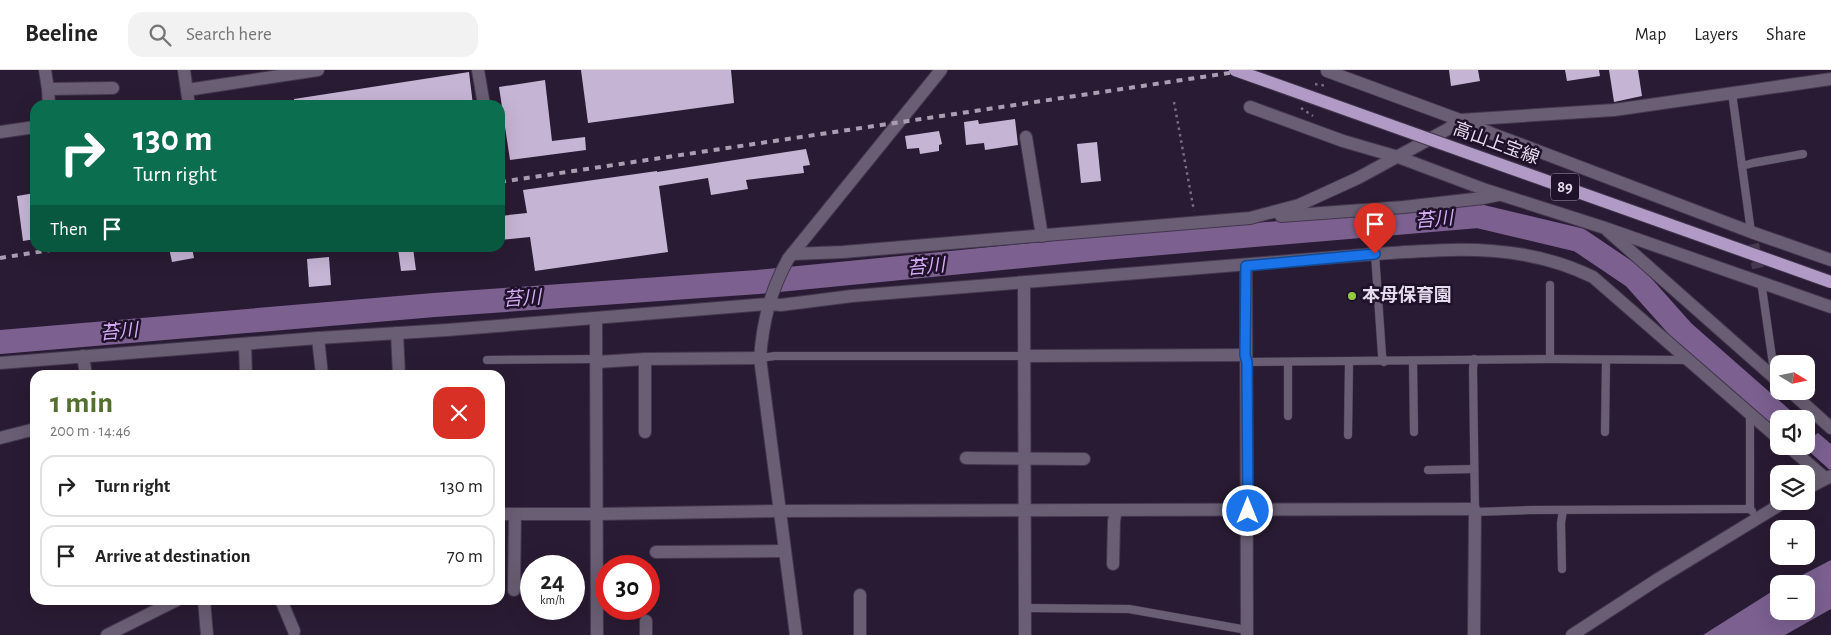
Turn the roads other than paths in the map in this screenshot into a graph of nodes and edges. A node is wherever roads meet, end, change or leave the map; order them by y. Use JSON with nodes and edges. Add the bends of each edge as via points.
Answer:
{"nodes":[{"id":1,"x":45,"y":70,"type":"edge"},
{"id":2,"x":184,"y":70,"type":"edge"},
{"id":3,"x":318,"y":70,"type":"edge"},
{"id":4,"x":478,"y":70,"type":"edge"},
{"id":5,"x":941,"y":70,"type":"edge"},
{"id":6,"x":1235,"y":70,"type":"edge"},
{"id":7,"x":1327,"y":71,"type":"edge"},
{"id":8,"x":298,"y":72,"type":"edge"},
{"id":9,"x":1831,"y":78,"type":"edge"},
{"id":10,"x":113,"y":88,"type":"dead end"},
{"id":11,"x":48,"y":89,"type":"junction"},
{"id":12,"x":187,"y":90,"type":"junction"},
{"id":13,"x":1732,"y":92,"type":"junction"},
{"id":14,"x":49,"y":100,"type":"edge"},
{"id":15,"x":188,"y":100,"type":"edge"},
{"id":16,"x":483,"y":100,"type":"edge"},
{"id":17,"x":1250,"y":107,"type":"dead end"},
{"id":18,"x":1460,"y":120,"type":"junction"},
{"id":19,"x":30,"y":128,"type":"edge"},
{"id":20,"x":0,"y":132,"type":"edge"},
{"id":21,"x":1026,"y":137,"type":"dead end"},
{"id":22,"x":1803,"y":154,"type":"dead end"},
{"id":23,"x":1398,"y":157,"type":"junction"},
{"id":24,"x":1742,"y":166,"type":"junction"},
{"id":25,"x":1500,"y":194,"type":"junction"},
{"id":26,"x":1250,"y":218,"type":"junction"},
{"id":27,"x":1605,"y":228,"type":"junction"},
{"id":28,"x":1042,"y":236,"type":"junction"},
{"id":29,"x":1752,"y":238,"type":"junction"},
{"id":30,"x":1375,"y":254,"type":"junction"},
{"id":31,"x":790,"y":257,"type":"junction"},
{"id":32,"x":1831,"y":260,"type":"edge"},
{"id":33,"x":1246,"y":266,"type":"junction"},
{"id":34,"x":1758,"y":268,"type":"tunnel mouth"},
{"id":35,"x":1760,"y":281,"type":"junction"},
{"id":36,"x":1831,"y":282,"type":"edge"},
{"id":37,"x":1024,"y":283,"type":"junction"},
{"id":38,"x":1550,"y":286,"type":"dead end"},
{"id":39,"x":769,"y":302,"type":"junction"},
{"id":40,"x":1831,"y":307,"type":"edge"},
{"id":41,"x":596,"y":318,"type":"junction"},
{"id":42,"x":397,"y":334,"type":"junction"},
{"id":43,"x":318,"y":338,"type":"junction"},
{"id":44,"x":245,"y":344,"type":"junction"},
{"id":45,"x":1773,"y":355,"type":"edge"},
{"id":46,"x":83,"y":356,"type":"junction"},
{"id":47,"x":1024,"y":356,"type":"junction"},
{"id":48,"x":760,"y":358,"type":"junction"},
{"id":49,"x":645,"y":359,"type":"junction"},
{"id":50,"x":1246,"y":359,"type":"junction"},
{"id":51,"x":1550,"y":359,"type":"junction"},
{"id":52,"x":487,"y":360,"type":"dead end"},
{"id":53,"x":1474,"y":360,"type":"junction"},
{"id":54,"x":1606,"y":360,"type":"junction"},
{"id":55,"x":1689,"y":360,"type":"junction"},
{"id":56,"x":597,"y":361,"type":"junction"},
{"id":57,"x":1413,"y":361,"type":"junction"},
{"id":58,"x":1349,"y":362,"type":"junction"},
{"id":59,"x":1384,"y":362,"type":"junction"},
{"id":60,"x":0,"y":363,"type":"edge"},
{"id":61,"x":1288,"y":363,"type":"junction"},
{"id":62,"x":85,"y":370,"type":"edge"},
{"id":63,"x":246,"y":370,"type":"edge"},
{"id":64,"x":321,"y":370,"type":"edge"},
{"id":65,"x":399,"y":370,"type":"edge"},
{"id":66,"x":1770,"y":374,"type":"edge"},
{"id":67,"x":1800,"y":400,"type":"edge"},
{"id":68,"x":1750,"y":414,"type":"junction"},
{"id":69,"x":1288,"y":416,"type":"dead end"},
{"id":70,"x":1831,"y":428,"type":"edge"},
{"id":71,"x":30,"y":430,"type":"edge"},
{"id":72,"x":1770,"y":431,"type":"edge"},
{"id":73,"x":645,"y":432,"type":"dead end"},
{"id":74,"x":1414,"y":432,"type":"dead end"},
{"id":75,"x":1605,"y":432,"type":"dead end"},
{"id":76,"x":1348,"y":435,"type":"dead end"},
{"id":77,"x":0,"y":438,"type":"edge"},
{"id":78,"x":1800,"y":455,"type":"edge"},
{"id":79,"x":966,"y":458,"type":"dead end"},
{"id":80,"x":1024,"y":459,"type":"junction"},
{"id":81,"x":1084,"y":459,"type":"dead end"},
{"id":82,"x":1474,"y":469,"type":"junction"},
{"id":83,"x":1428,"y":470,"type":"dead end"},
{"id":84,"x":1828,"y":477,"type":"edge"},
{"id":85,"x":1815,"y":484,"type":"edge"},
{"id":86,"x":1770,"y":508,"type":"edge"},
{"id":87,"x":1025,"y":510,"type":"junction"},
{"id":88,"x":1116,"y":510,"type":"junction"},
{"id":89,"x":1563,"y":510,"type":"junction"},
{"id":90,"x":780,"y":511,"type":"junction"},
{"id":91,"x":1248,"y":511,"type":"junction"},
{"id":92,"x":1475,"y":511,"type":"junction"},
{"id":93,"x":505,"y":514,"type":"edge"},
{"id":94,"x":515,"y":514,"type":"junction"},
{"id":95,"x":598,"y":514,"type":"junction"},
{"id":96,"x":1754,"y":514,"type":"junction"},
{"id":97,"x":785,"y":551,"type":"junction"},
{"id":98,"x":656,"y":552,"type":"dead end"},
{"id":99,"x":1113,"y":564,"type":"dead end"},
{"id":100,"x":1562,"y":569,"type":"dead end"},
{"id":101,"x":514,"y":590,"type":"dead end"},
{"id":102,"x":860,"y":595,"type":"dead end"},
{"id":103,"x":168,"y":605,"type":"edge"},
{"id":104,"x":204,"y":605,"type":"edge"},
{"id":105,"x":283,"y":605,"type":"edge"},
{"id":106,"x":1024,"y":608,"type":"junction"},
{"id":107,"x":646,"y":621,"type":"dead end"},
{"id":108,"x":294,"y":631,"type":"dead end"},
{"id":109,"x":1247,"y":632,"type":"edge"},
{"id":110,"x":107,"y":635,"type":"edge"},
{"id":111,"x":207,"y":635,"type":"edge"},
{"id":112,"x":597,"y":635,"type":"edge"},
{"id":113,"x":646,"y":635,"type":"edge"},
{"id":114,"x":796,"y":635,"type":"edge"},
{"id":115,"x":860,"y":635,"type":"edge"},
{"id":116,"x":1025,"y":635,"type":"edge"},
{"id":117,"x":1474,"y":635,"type":"edge"},
{"id":118,"x":1572,"y":635,"type":"edge"}],
"edges":[{"from":1,"to":11,"type":"street"},
{"from":2,"to":12,"type":"street"},
{"from":3,"to":8,"type":"street"},
{"from":4,"to":16,"type":"street"},
{"from":5,"to":31,"type":"street"},
{"from":6,"to":36,"type":"main road","name":"高山上宝線","number":"89","bridge":true},
{"from":7,"to":18,"type":"street"},
{"from":8,"to":12,"type":"street"},
{"from":9,"to":13,"type":"street"},
{"from":10,"to":11,"type":"street"},
{"from":11,"to":14,"type":"street"},
{"from":12,"to":15,"type":"street"},
{"from":13,"to":18,"type":"street","via":[[1614,110]]},
{"from":13,"to":24,"type":"lane"},
{"from":17,"to":23,"type":"street"},
{"from":18,"to":23,"type":"street"},
{"from":18,"to":29,"type":"street"},
{"from":19,"to":20,"type":"street"},
{"from":21,"to":28,"type":"street"},
{"from":22,"to":24,"type":"lane"},
{"from":23,"to":25,"type":"street"},
{"from":23,"to":26,"type":"street","via":[[1299,205]]},
{"from":24,"to":29,"type":"lane"},
{"from":25,"to":26,"type":"street","via":[[1404,207]]},
{"from":25,"to":27,"type":"street"},
{"from":26,"to":28,"type":"street"},
{"from":27,"to":35,"type":"street"},
{"from":27,"to":66,"type":"street"},
{"from":28,"to":31,"type":"street"},
{"from":29,"to":32,"type":"street"},
{"from":30,"to":33,"type":"street"},
{"from":30,"to":55,"type":"street","via":[[1500,250],[1537,257],[1573,269],[1593,277]]},
{"from":30,"to":59,"type":"lane"},
{"from":31,"to":39,"type":"street","via":[[779,274]]},
{"from":33,"to":37,"type":"street"},
{"from":33,"to":50,"type":"street"},
{"from":34,"to":35,"type":"street"},
{"from":35,"to":40,"type":"street"},
{"from":35,"to":45,"type":"lane"},
{"from":37,"to":39,"type":"street","via":[[852,296],[781,305]]},
{"from":37,"to":47,"type":"street"},
{"from":38,"to":51,"type":"lane"},
{"from":39,"to":41,"type":"street"},
{"from":39,"to":48,"type":"street"},
{"from":41,"to":42,"type":"street"},
{"from":41,"to":56,"type":"street"},
{"from":42,"to":43,"type":"street"},
{"from":42,"to":65,"type":"street"},
{"from":43,"to":44,"type":"street"},
{"from":43,"to":64,"type":"street"},
{"from":44,"to":46,"type":"street"},
{"from":44,"to":63,"type":"street"},
{"from":46,"to":60,"type":"street"},
{"from":46,"to":62,"type":"street"},
{"from":47,"to":48,"type":"lane"},
{"from":47,"to":50,"type":"street"},
{"from":47,"to":80,"type":"street"},
{"from":48,"to":49,"type":"street"},
{"from":48,"to":90,"type":"street"},
{"from":49,"to":56,"type":"street"},
{"from":49,"to":73,"type":"street"},
{"from":50,"to":61,"type":"lane"},
{"from":50,"to":91,"type":"street"},
{"from":51,"to":53,"type":"lane"},
{"from":51,"to":54,"type":"lane"},
{"from":52,"to":56,"type":"lane"},
{"from":53,"to":57,"type":"lane"},
{"from":53,"to":82,"type":"lane"},
{"from":54,"to":55,"type":"lane"},
{"from":54,"to":75,"type":"lane"},
{"from":55,"to":68,"type":"street"},
{"from":56,"to":95,"type":"street"},
{"from":57,"to":59,"type":"lane"},
{"from":57,"to":74,"type":"lane"},
{"from":58,"to":59,"type":"lane"},
{"from":58,"to":61,"type":"lane"},
{"from":58,"to":76,"type":"lane"},
{"from":61,"to":69,"type":"lane"},
{"from":67,"to":70,"type":"street"},
{"from":68,"to":72,"type":"street"},
{"from":68,"to":96,"type":"lane"},
{"from":71,"to":77,"type":"street"},
{"from":78,"to":84,"type":"street"},
{"from":79,"to":80,"type":"street"},
{"from":80,"to":81,"type":"street"},
{"from":80,"to":87,"type":"street"},
{"from":82,"to":83,"type":"lane"},
{"from":82,"to":92,"type":"lane"},
{"from":84,"to":85,"type":"street"},
{"from":86,"to":96,"type":"street"},
{"from":87,"to":88,"type":"street"},
{"from":87,"to":90,"type":"street"},
{"from":87,"to":106,"type":"street"},
{"from":88,"to":91,"type":"street"},
{"from":88,"to":99,"type":"street"},
{"from":89,"to":92,"type":"lane"},
{"from":89,"to":96,"type":"lane"},
{"from":89,"to":100,"type":"lane"},
{"from":90,"to":95,"type":"street"},
{"from":90,"to":97,"type":"street"},
{"from":91,"to":92,"type":"street"},
{"from":91,"to":109,"type":"street"},
{"from":92,"to":117,"type":"street"},
{"from":93,"to":94,"type":"street"},
{"from":94,"to":95,"type":"street"},
{"from":94,"to":101,"type":"street"},
{"from":95,"to":112,"type":"street"},
{"from":96,"to":118,"type":"street"},
{"from":97,"to":98,"type":"street"},
{"from":97,"to":114,"type":"street"},
{"from":102,"to":115,"type":"street"},
{"from":103,"to":110,"type":"street"},
{"from":104,"to":111,"type":"street"},
{"from":105,"to":108,"type":"street"},
{"from":106,"to":109,"type":"lane","via":[[1129,609]]},
{"from":106,"to":116,"type":"street"},
{"from":107,"to":113,"type":"street"}]}
